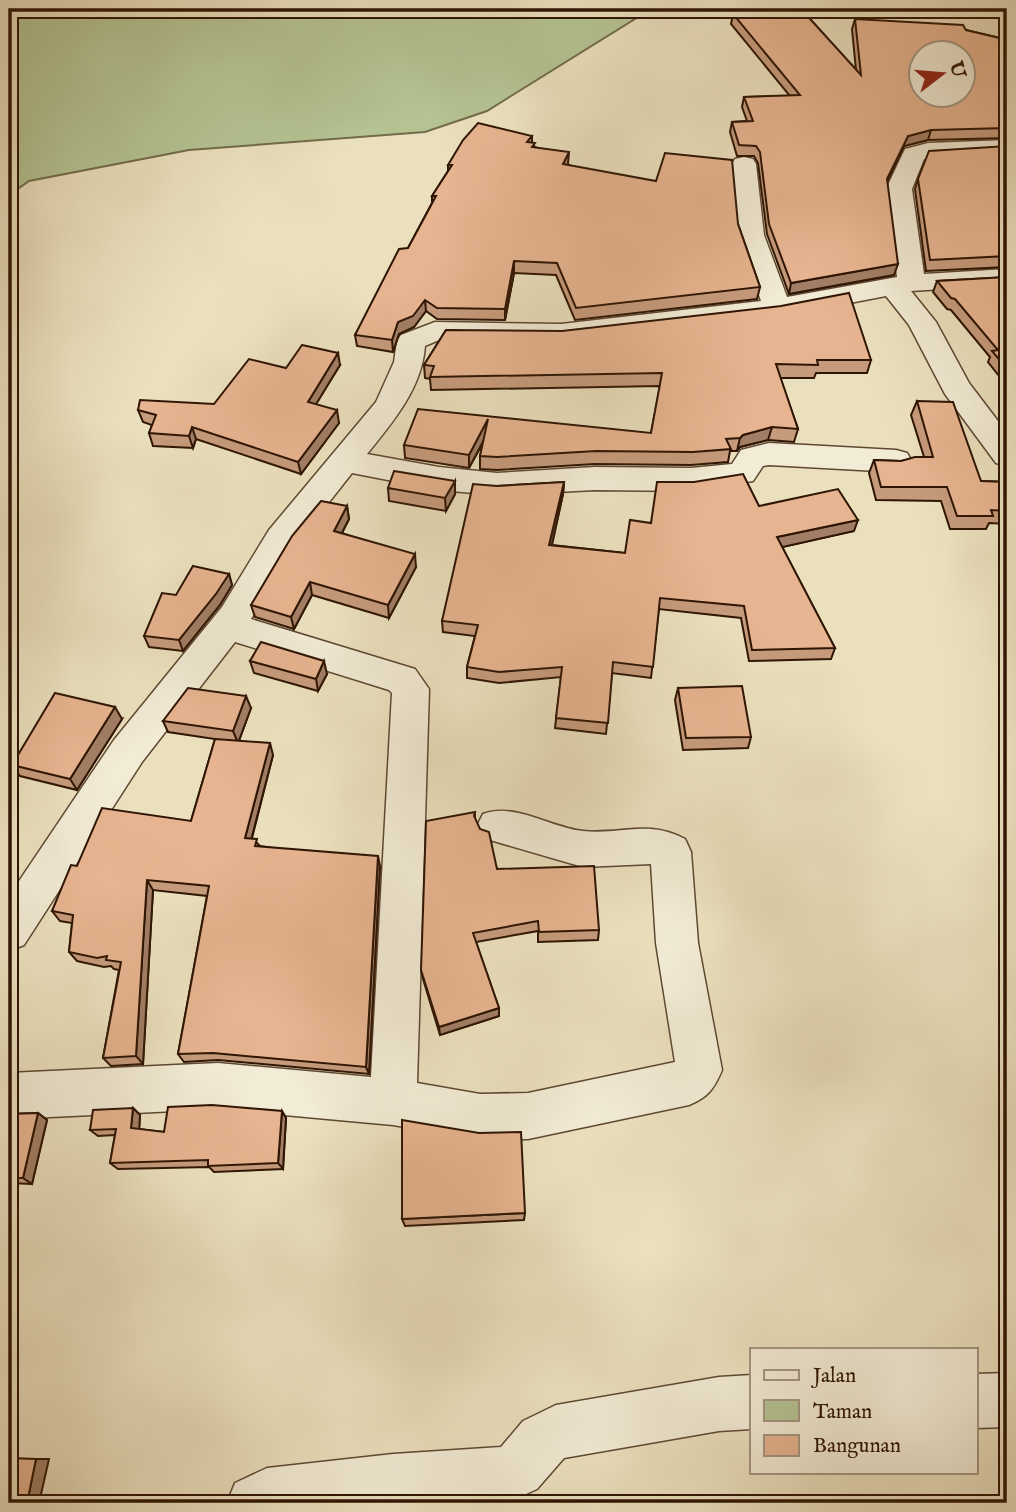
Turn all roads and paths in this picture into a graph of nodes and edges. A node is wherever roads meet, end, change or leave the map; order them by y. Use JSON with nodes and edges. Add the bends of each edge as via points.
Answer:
{"nodes":[{"id":1,"x":1007,"y":147,"type":"edge"},
{"id":2,"x":744,"y":164,"type":"dead end"},
{"id":3,"x":1007,"y":277,"type":"edge"},
{"id":4,"x":902,"y":285,"type":"junction"},
{"id":5,"x":776,"y":308,"type":"junction"},
{"id":6,"x":1007,"y":455,"type":"edge"},
{"id":7,"x":344,"y":461,"type":"junction"},
{"id":8,"x":896,"y":461,"type":"edge"},
{"id":9,"x":227,"y":626,"type":"junction"},
{"id":10,"x":497,"y":826,"type":"dead end"},
{"id":11,"x":9,"y":930,"type":"edge"},
{"id":12,"x":9,"y":1096,"type":"edge"},
{"id":13,"x":393,"y":1102,"type":"junction"},
{"id":14,"x":1007,"y":1400,"type":"edge"},
{"id":15,"x":750,"y":1402,"type":"edge"},
{"id":16,"x":978,"y":1402,"type":"edge"},
{"id":17,"x":255,"y":1503,"type":"edge"}],
"edges":[{"from":1,"to":4,"type":"street","via":[[914,154],[899,189]]},
{"from":2,"to":5,"type":"street","via":[[751,235]]},
{"from":3,"to":4,"type":"street"},
{"from":4,"to":5,"type":"street"},
{"from":4,"to":6,"type":"street","via":[[956,387]]},
{"from":5,"to":7,"type":"street","via":[[561,332],[435,331],[411,341],[409,362],[389,406]]},
{"from":7,"to":8,"type":"street","via":[[496,484],[590,478],[708,480],[742,473],[752,458],[769,454]]},
{"from":7,"to":9,"type":"street","via":[[281,539]]},
{"from":9,"to":11,"type":"street","via":[[128,751]]},
{"from":9,"to":13,"type":"street","via":[[402,679],[411,689]]},
{"from":10,"to":13,"type":"street","via":[[583,849],[660,846],[671,852],[677,943],[699,1070],[689,1082],[528,1116],[480,1118]]},
{"from":12,"to":13,"type":"street","via":[[218,1086]]},
{"from":14,"to":16,"type":"street"},
{"from":15,"to":17,"type":"street","via":[[556,1432],[545,1436],[510,1474],[267,1496]]}]}
